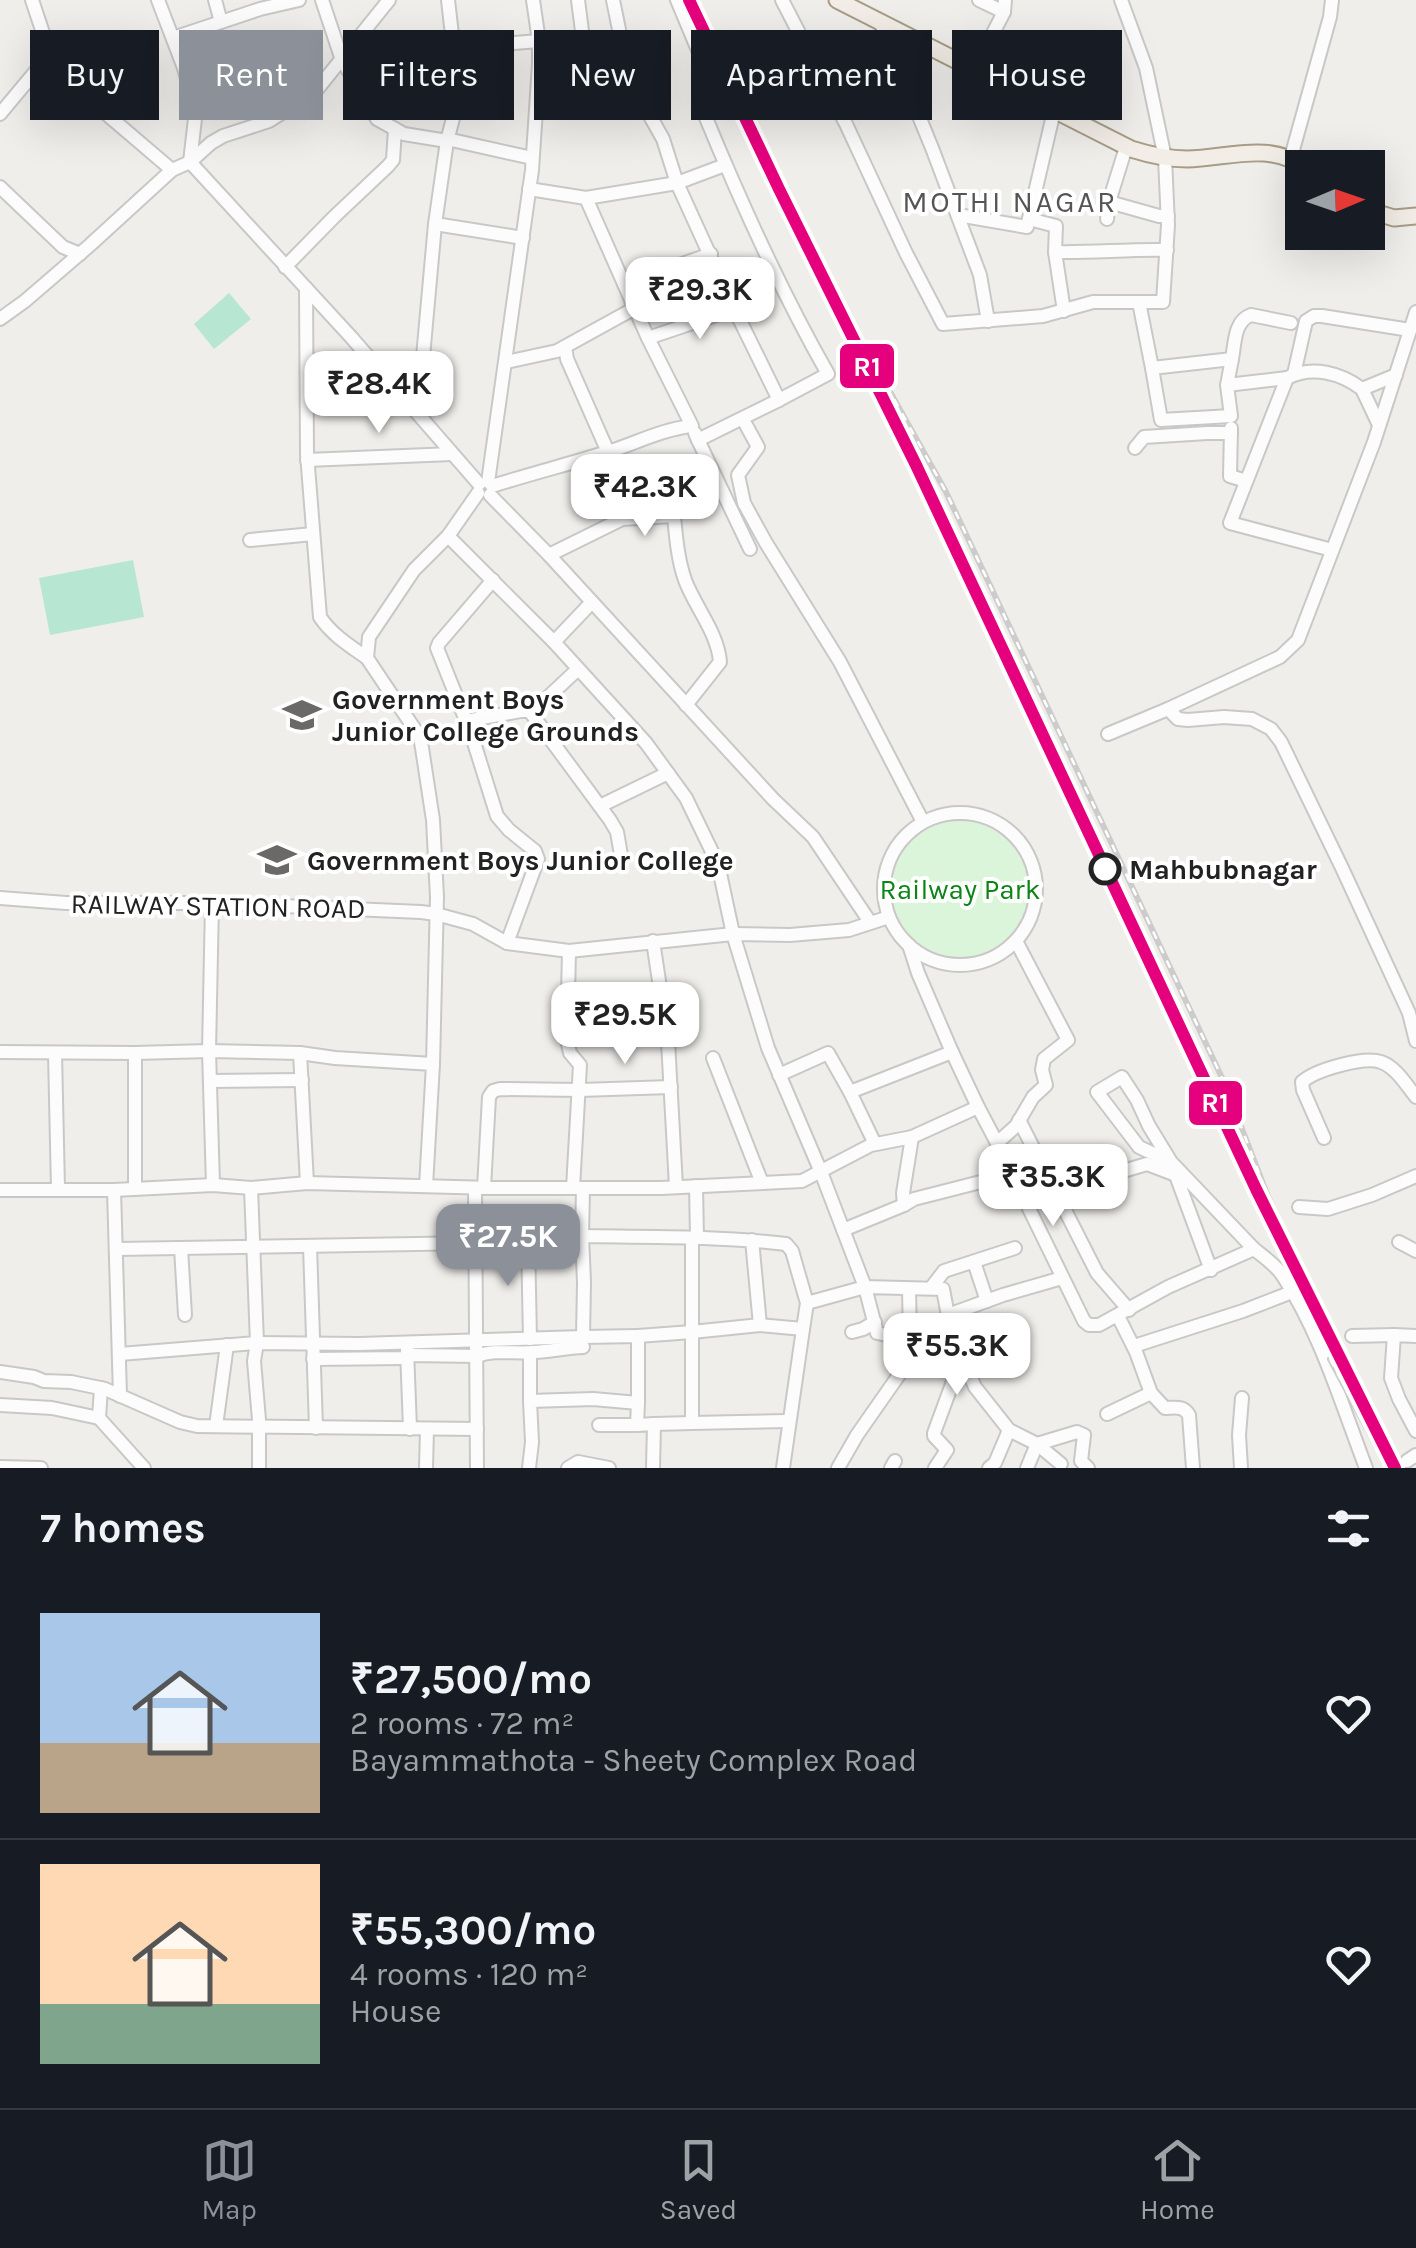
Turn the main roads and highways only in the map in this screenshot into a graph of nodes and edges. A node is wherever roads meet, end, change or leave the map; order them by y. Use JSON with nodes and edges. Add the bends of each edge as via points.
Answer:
{"nodes":[{"id":1,"x":838,"y":0,"type":"edge"},
{"id":2,"x":1285,"y":156,"type":"edge"},
{"id":3,"x":1385,"y":215,"type":"edge"},
{"id":4,"x":1416,"y":216,"type":"edge"}],
"edges":[{"from":1,"to":2,"type":"main road","via":[[1126,147],[1165,158]]},
{"from":3,"to":4,"type":"main road"}]}
